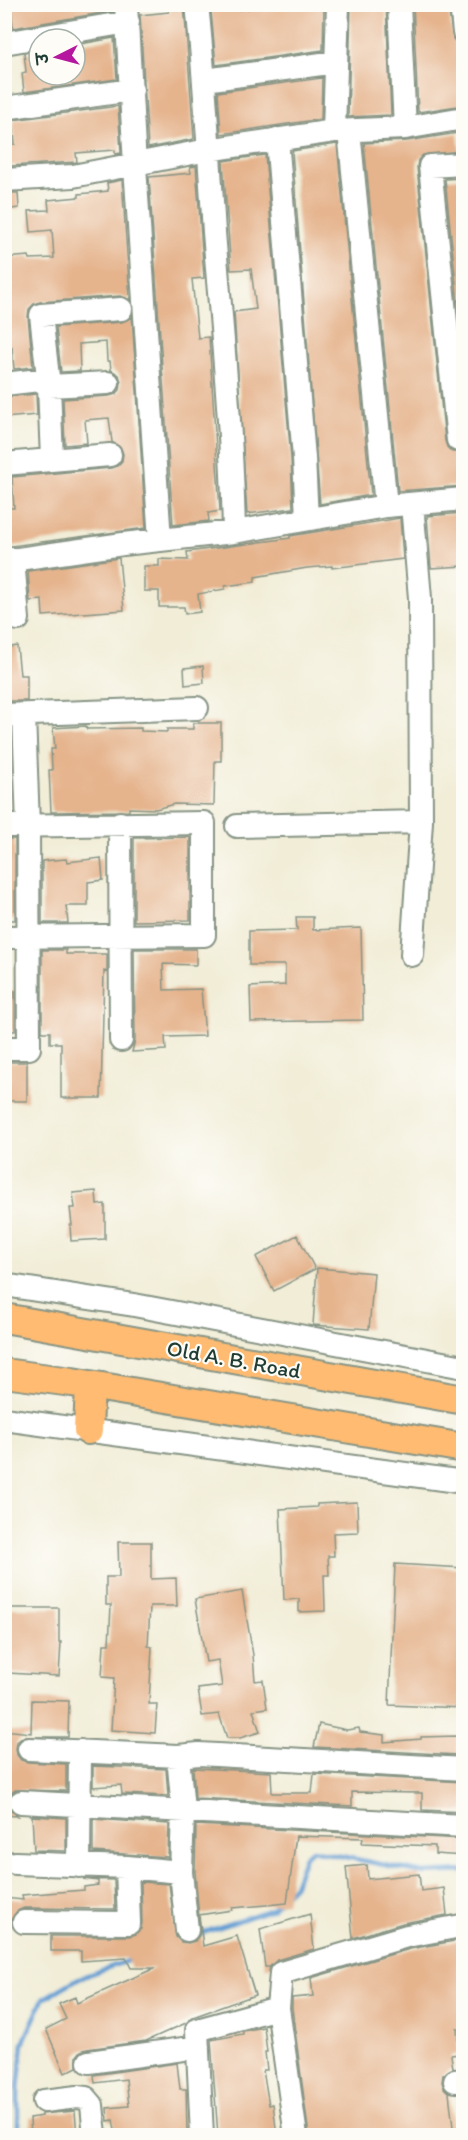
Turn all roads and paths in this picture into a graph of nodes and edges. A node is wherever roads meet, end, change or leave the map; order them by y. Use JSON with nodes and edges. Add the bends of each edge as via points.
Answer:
{"nodes":[{"id":1,"x":338,"y":4,"type":"edge"},
{"id":2,"x":399,"y":4,"type":"edge"},
{"id":3,"x":461,"y":4,"type":"edge"},
{"id":4,"x":204,"y":5,"type":"edge"},
{"id":5,"x":127,"y":13,"type":"edge"},
{"id":6,"x":464,"y":32,"type":"edge"},
{"id":7,"x":4,"y":43,"type":"edge"},
{"id":8,"x":336,"y":63,"type":"junction"},
{"id":9,"x":205,"y":80,"type":"junction"},
{"id":10,"x":132,"y":90,"type":"junction"},
{"id":11,"x":4,"y":108,"type":"edge"},
{"id":12,"x":464,"y":118,"type":"edge"},
{"id":13,"x":405,"y":128,"type":"junction"},
{"id":14,"x":342,"y":131,"type":"junction"},
{"id":15,"x":277,"y":139,"type":"junction"},
{"id":16,"x":208,"y":150,"type":"junction"},
{"id":17,"x":464,"y":164,"type":"edge"},
{"id":18,"x":135,"y":166,"type":"junction"},
{"id":19,"x":4,"y":180,"type":"edge"},
{"id":20,"x":121,"y":309,"type":"dead end"},
{"id":21,"x":48,"y":383,"type":"junction"},
{"id":22,"x":108,"y":383,"type":"dead end"},
{"id":23,"x":4,"y":384,"type":"edge"},
{"id":24,"x":458,"y":440,"type":"dead end"},
{"id":25,"x":110,"y":455,"type":"dead end"},
{"id":26,"x":52,"y":459,"type":"junction"},
{"id":27,"x":4,"y":464,"type":"edge"},
{"id":28,"x":464,"y":499,"type":"edge"},
{"id":29,"x":412,"y":504,"type":"junction"},
{"id":30,"x":386,"y":506,"type":"junction"},
{"id":31,"x":306,"y":519,"type":"junction"},
{"id":32,"x":234,"y":531,"type":"junction"},
{"id":33,"x":160,"y":540,"type":"junction"},
{"id":34,"x":9,"y":560,"type":"edge"},
{"id":35,"x":18,"y":619,"type":"dead end"},
{"id":36,"x":197,"y":708,"type":"dead end"},
{"id":37,"x":14,"y":715,"type":"edge"},
{"id":38,"x":421,"y":822,"type":"junction"},
{"id":39,"x":120,"y":824,"type":"junction"},
{"id":40,"x":28,"y":825,"type":"junction"},
{"id":41,"x":237,"y":825,"type":"dead end"},
{"id":42,"x":4,"y":826,"type":"edge"},
{"id":43,"x":28,"y":936,"type":"junction"},
{"id":44,"x":4,"y":937,"type":"edge"},
{"id":45,"x":120,"y":937,"type":"junction"},
{"id":46,"x":412,"y":955,"type":"dead end"},
{"id":47,"x":121,"y":1040,"type":"dead end"},
{"id":48,"x":4,"y":1048,"type":"edge"},
{"id":49,"x":4,"y":1285,"type":"edge"},
{"id":50,"x":4,"y":1318,"type":"edge"},
{"id":51,"x":464,"y":1367,"type":"edge"},
{"id":52,"x":4,"y":1373,"type":"edge"},
{"id":53,"x":90,"y":1385,"type":"junction"},
{"id":54,"x":464,"y":1400,"type":"edge"},
{"id":55,"x":4,"y":1419,"type":"edge"},
{"id":56,"x":88,"y":1430,"type":"junction"},
{"id":57,"x":464,"y":1448,"type":"edge"},
{"id":58,"x":464,"y":1482,"type":"edge"},
{"id":59,"x":29,"y":1749,"type":"dead end"},
{"id":60,"x":80,"y":1751,"type":"junction"},
{"id":61,"x":178,"y":1756,"type":"junction"},
{"id":62,"x":464,"y":1768,"type":"edge"},
{"id":63,"x":21,"y":1802,"type":"dead end"},
{"id":64,"x":81,"y":1805,"type":"junction"},
{"id":65,"x":183,"y":1810,"type":"junction"},
{"id":66,"x":464,"y":1826,"type":"edge"},
{"id":67,"x":15,"y":1863,"type":"dead end"},
{"id":68,"x":79,"y":1866,"type":"junction"},
{"id":69,"x":127,"y":1867,"type":"junction"},
{"id":70,"x":181,"y":1872,"type":"junction"},
{"id":71,"x":24,"y":1922,"type":"dead end"},
{"id":72,"x":464,"y":1927,"type":"edge"},
{"id":73,"x":187,"y":1930,"type":"dead end"},
{"id":74,"x":278,"y":2008,"type":"junction"},
{"id":75,"x":198,"y":2047,"type":"junction"},
{"id":76,"x":89,"y":2062,"type":"dead end"},
{"id":77,"x":44,"y":2102,"type":"dead end"},
{"id":78,"x":95,"y":2136,"type":"edge"},
{"id":79,"x":202,"y":2136,"type":"edge"},
{"id":80,"x":296,"y":2136,"type":"edge"}],
"edges":[{"from":1,"to":8,"type":"street"},
{"from":2,"to":13,"type":"street"},
{"from":3,"to":6,"type":"street"},
{"from":4,"to":9,"type":"street"},
{"from":5,"to":7,"type":"street"},
{"from":5,"to":10,"type":"street"},
{"from":8,"to":9,"type":"street"},
{"from":8,"to":14,"type":"street"},
{"from":9,"to":16,"type":"street"},
{"from":10,"to":11,"type":"street"},
{"from":10,"to":18,"type":"street"},
{"from":12,"to":13,"type":"street"},
{"from":13,"to":14,"type":"street"},
{"from":14,"to":15,"type":"street"},
{"from":14,"to":30,"type":"street"},
{"from":15,"to":16,"type":"street"},
{"from":15,"to":31,"type":"street"},
{"from":16,"to":18,"type":"street"},
{"from":16,"to":32,"type":"street"},
{"from":17,"to":24,"type":"street","via":[[430,166]]},
{"from":18,"to":19,"type":"street","via":[[73,176]]},
{"from":18,"to":33,"type":"street"},
{"from":20,"to":21,"type":"street","via":[[41,315]]},
{"from":21,"to":22,"type":"street"},
{"from":21,"to":23,"type":"street"},
{"from":21,"to":26,"type":"street"},
{"from":25,"to":26,"type":"street"},
{"from":26,"to":27,"type":"street"},
{"from":28,"to":29,"type":"street"},
{"from":29,"to":30,"type":"street"},
{"from":29,"to":38,"type":"street","via":[[420,598]]},
{"from":30,"to":31,"type":"street"},
{"from":31,"to":32,"type":"street"},
{"from":32,"to":33,"type":"street"},
{"from":33,"to":34,"type":"street"},
{"from":34,"to":35,"type":"street"},
{"from":36,"to":37,"type":"street"},
{"from":37,"to":40,"type":"street"},
{"from":38,"to":41,"type":"street"},
{"from":38,"to":46,"type":"street"},
{"from":39,"to":40,"type":"street"},
{"from":39,"to":45,"type":"street"},
{"from":39,"to":45,"type":"street","via":[[204,823],[204,935]]},
{"from":40,"to":42,"type":"street"},
{"from":40,"to":43,"type":"street"},
{"from":43,"to":44,"type":"street"},
{"from":43,"to":45,"type":"street"},
{"from":43,"to":48,"type":"street","via":[[29,1048]]},
{"from":45,"to":47,"type":"street"},
{"from":49,"to":51,"type":"street","via":[[134,1305]]},
{"from":50,"to":54,"type":"main road","name":"Old A. B. Road"},
{"from":52,"to":53,"type":"main road"},
{"from":53,"to":56,"type":"main road"},
{"from":53,"to":57,"type":"main road"},
{"from":55,"to":56,"type":"street"},
{"from":56,"to":58,"type":"street"},
{"from":59,"to":60,"type":"street"},
{"from":60,"to":61,"type":"street"},
{"from":60,"to":64,"type":"street"},
{"from":61,"to":62,"type":"street"},
{"from":61,"to":65,"type":"street"},
{"from":63,"to":64,"type":"street"},
{"from":64,"to":65,"type":"street"},
{"from":64,"to":68,"type":"street"},
{"from":65,"to":66,"type":"street"},
{"from":65,"to":70,"type":"street"},
{"from":67,"to":68,"type":"street"},
{"from":68,"to":69,"type":"street"},
{"from":69,"to":70,"type":"street"},
{"from":69,"to":71,"type":"street","via":[[129,1923]]},
{"from":70,"to":73,"type":"street"},
{"from":72,"to":74,"type":"street","via":[[406,1936],[281,1973]]},
{"from":74,"to":75,"type":"street","via":[[197,2030]]},
{"from":74,"to":80,"type":"street"},
{"from":75,"to":76,"type":"street"},
{"from":75,"to":79,"type":"street"},
{"from":77,"to":78,"type":"street","via":[[86,2098],[92,2105]]}]}
